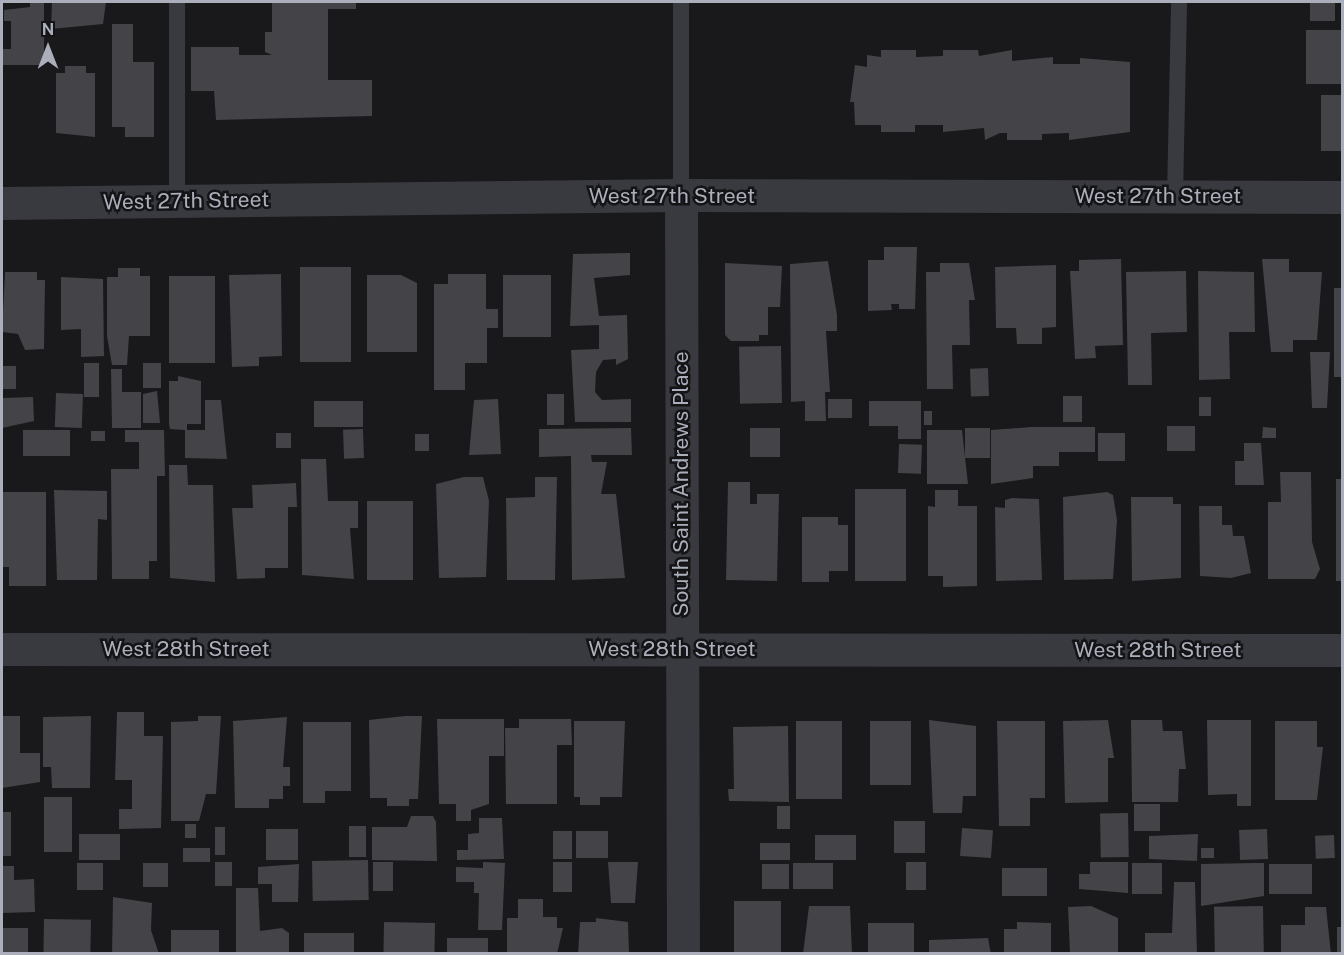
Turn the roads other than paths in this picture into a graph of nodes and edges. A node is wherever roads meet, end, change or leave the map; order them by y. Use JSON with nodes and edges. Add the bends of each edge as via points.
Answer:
{"nodes":[{"id":1,"x":177,"y":2,"type":"edge"},
{"id":2,"x":681,"y":2,"type":"edge"},
{"id":3,"x":1179,"y":2,"type":"edge"},
{"id":4,"x":681,"y":195,"type":"junction"},
{"id":5,"x":1175,"y":196,"type":"junction"},
{"id":6,"x":1342,"y":196,"type":"edge"},
{"id":7,"x":177,"y":201,"type":"junction"},
{"id":8,"x":2,"y":203,"type":"edge"},
{"id":9,"x":681,"y":648,"type":"junction"},
{"id":10,"x":2,"y":649,"type":"edge"},
{"id":11,"x":1342,"y":650,"type":"edge"},
{"id":12,"x":683,"y":954,"type":"edge"}],
"edges":[{"from":1,"to":7,"type":"lane"},
{"from":2,"to":4,"type":"lane"},
{"from":3,"to":5,"type":"lane"},
{"from":4,"to":5,"type":"street","name":"West 27th Street"},
{"from":4,"to":7,"type":"street","name":"West 27th Street"},
{"from":4,"to":9,"type":"street","name":"South Saint Andrews Place"},
{"from":5,"to":6,"type":"street","name":"West 27th Street"},
{"from":7,"to":8,"type":"street","name":"West 27th Street"},
{"from":9,"to":10,"type":"street","name":"West 28th Street"},
{"from":9,"to":11,"type":"street","name":"West 28th Street"},
{"from":9,"to":12,"type":"street","name":"South Saint Andrews Place"}]}
